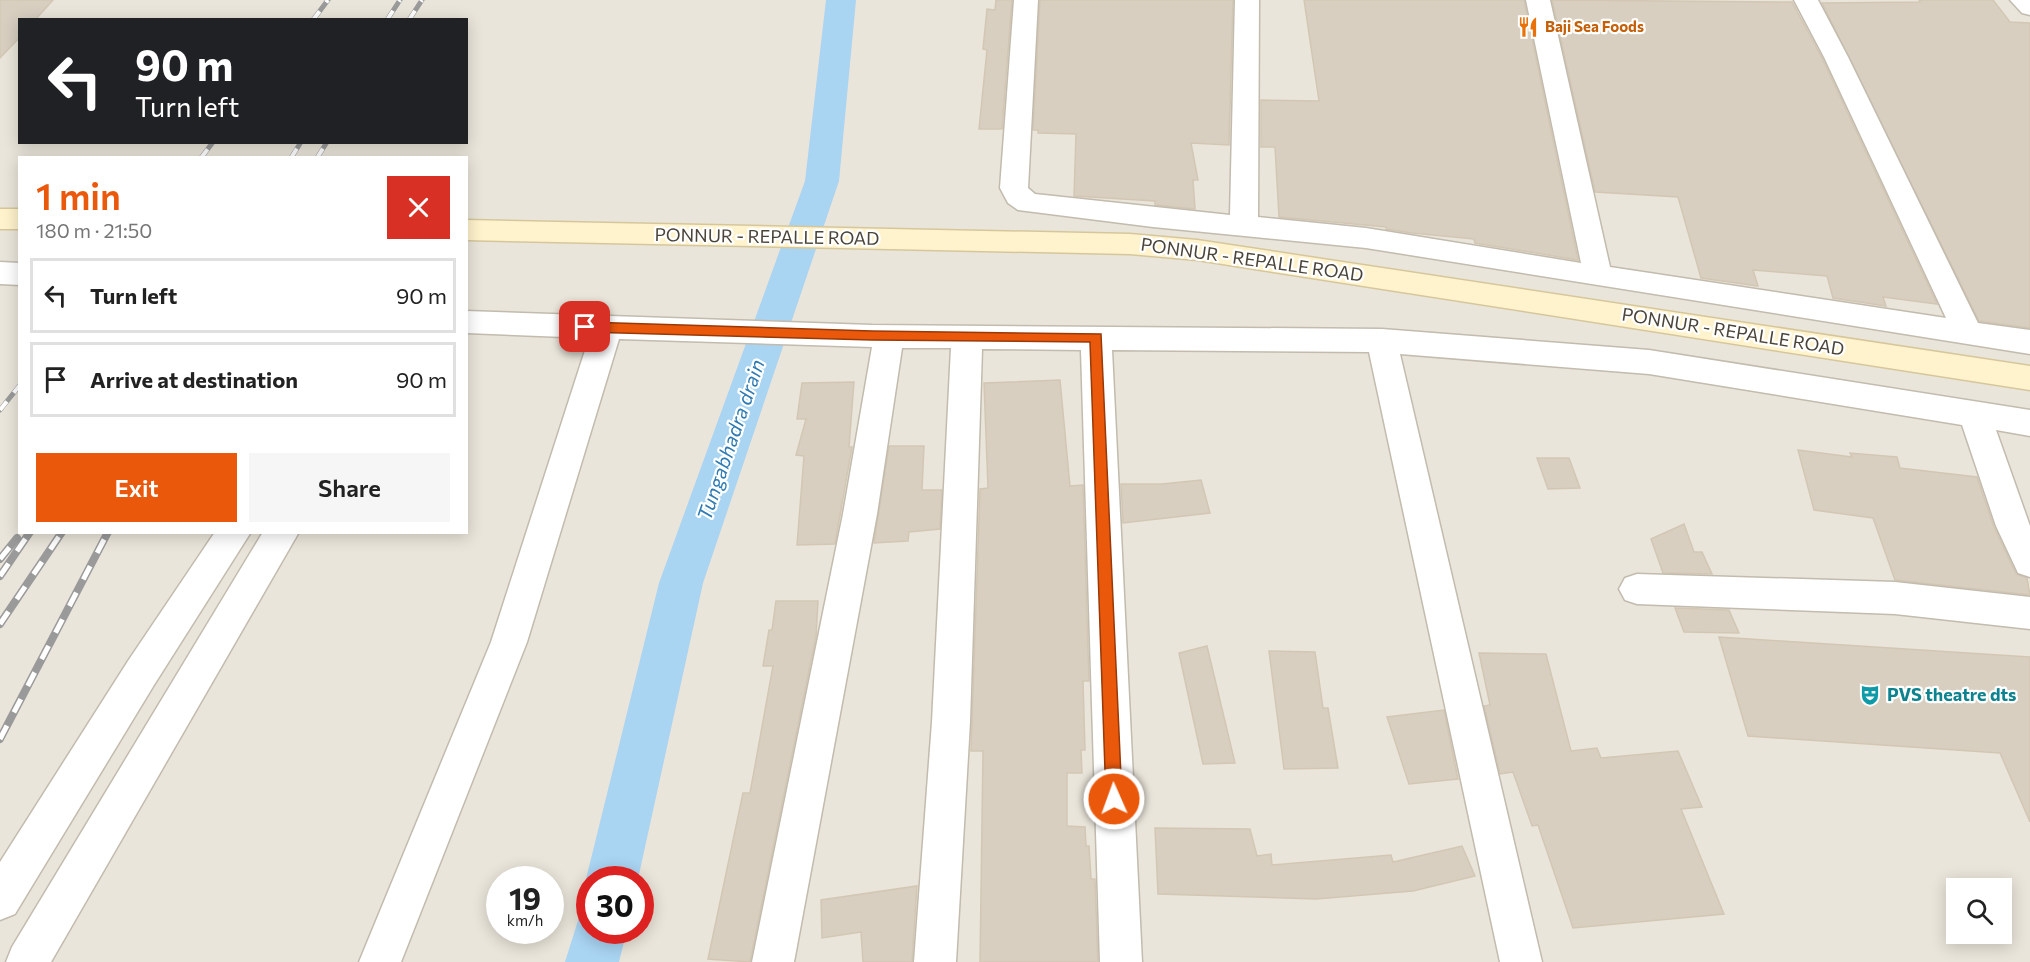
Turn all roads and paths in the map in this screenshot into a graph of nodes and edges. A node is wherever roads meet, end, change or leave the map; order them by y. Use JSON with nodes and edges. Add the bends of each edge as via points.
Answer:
{"nodes":[{"id":1,"x":1026,"y":0,"type":"edge"},
{"id":2,"x":1247,"y":0,"type":"edge"},
{"id":3,"x":1538,"y":0,"type":"edge"},
{"id":4,"x":1806,"y":0,"type":"edge"},
{"id":5,"x":2022,"y":0,"type":"edge"},
{"id":6,"x":2030,"y":8,"type":"edge"},
{"id":7,"x":0,"y":219,"type":"edge"},
{"id":8,"x":18,"y":219,"type":"edge"},
{"id":9,"x":1244,"y":225,"type":"junction"},
{"id":10,"x":468,"y":230,"type":"edge"},
{"id":11,"x":0,"y":273,"type":"edge"},
{"id":12,"x":18,"y":274,"type":"edge"},
{"id":13,"x":1598,"y":276,"type":"junction"},
{"id":14,"x":468,"y":322,"type":"edge"},
{"id":15,"x":607,"y":328,"type":"junction"},
{"id":16,"x":1968,"y":333,"type":"junction"},
{"id":17,"x":881,"y":336,"type":"junction"},
{"id":18,"x":967,"y":336,"type":"junction"},
{"id":19,"x":1096,"y":338,"type":"junction"},
{"id":20,"x":1382,"y":341,"type":"junction"},
{"id":21,"x":2030,"y":342,"type":"edge"},
{"id":22,"x":2030,"y":378,"type":"edge"},
{"id":23,"x":1974,"y":414,"type":"junction"},
{"id":24,"x":2030,"y":423,"type":"edge"},
{"id":25,"x":233,"y":534,"type":"edge"},
{"id":26,"x":281,"y":534,"type":"edge"},
{"id":27,"x":2030,"y":562,"type":"edge"},
{"id":28,"x":1637,"y":589,"type":"dead end"},
{"id":29,"x":2030,"y":613,"type":"edge"},
{"id":30,"x":49,"y":819,"type":"junction"},
{"id":31,"x":106,"y":829,"type":"junction"},
{"id":32,"x":0,"y":899,"type":"edge"},
{"id":33,"x":27,"y":962,"type":"edge"},
{"id":34,"x":380,"y":962,"type":"edge"},
{"id":35,"x":773,"y":962,"type":"edge"},
{"id":36,"x":935,"y":962,"type":"edge"},
{"id":37,"x":1121,"y":962,"type":"edge"},
{"id":38,"x":1521,"y":962,"type":"edge"}],
"edges":[{"from":1,"to":9,"type":"street","via":[[1014,188],[1018,196],[1028,203]]},
{"from":2,"to":9,"type":"street"},
{"from":3,"to":13,"type":"street"},
{"from":4,"to":16,"type":"street"},
{"from":5,"to":6,"type":"street"},
{"from":7,"to":8,"type":"main road"},
{"from":9,"to":13,"type":"street","via":[[1366,238]]},
{"from":10,"to":22,"type":"main road","name":"PONNUR - REPALLE ROAD","via":[[1130,244],[1197,250]]},
{"from":11,"to":12,"type":"street"},
{"from":13,"to":16,"type":"street"},
{"from":14,"to":15,"type":"street"},
{"from":15,"to":17,"type":"street"},
{"from":15,"to":34,"type":"street","via":[[508,642]]},
{"from":16,"to":21,"type":"street"},
{"from":17,"to":18,"type":"street"},
{"from":17,"to":35,"type":"street","via":[[860,514]]},
{"from":18,"to":19,"type":"street"},
{"from":18,"to":36,"type":"street","via":[[951,722]]},
{"from":19,"to":20,"type":"street"},
{"from":19,"to":37,"type":"street"},
{"from":20,"to":23,"type":"street","via":[[1648,362]]},
{"from":20,"to":38,"type":"street"},
{"from":23,"to":24,"type":"street"},
{"from":23,"to":27,"type":"street","via":[[2013,526]]},
{"from":25,"to":30,"type":"street"},
{"from":26,"to":31,"type":"street"},
{"from":28,"to":29,"type":"street","via":[[1895,598]]},
{"from":30,"to":31,"type":"street"},
{"from":30,"to":32,"type":"street"},
{"from":31,"to":33,"type":"street"}]}
